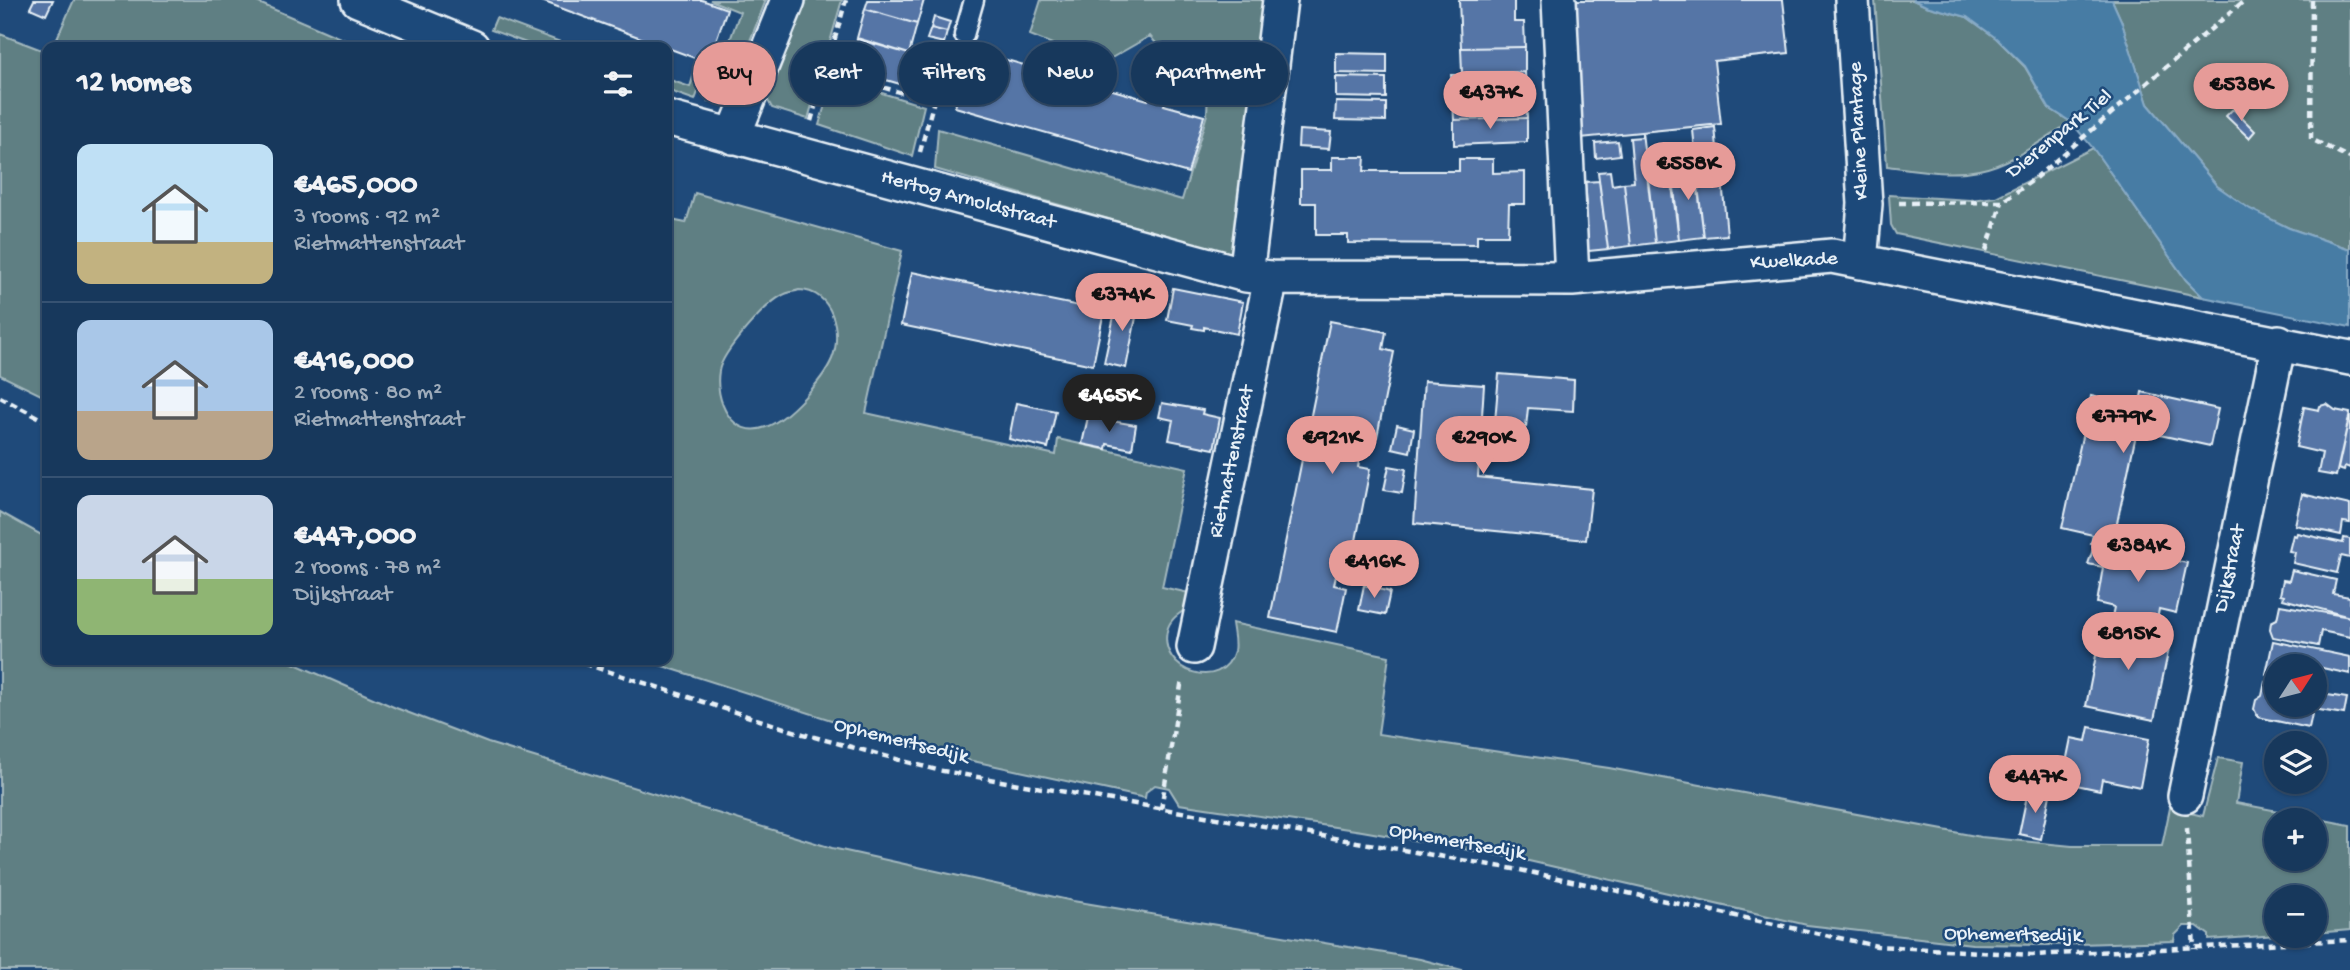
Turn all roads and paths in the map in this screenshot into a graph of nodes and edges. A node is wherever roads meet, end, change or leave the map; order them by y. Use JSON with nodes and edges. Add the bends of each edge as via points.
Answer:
{"nodes":[{"id":1,"x":358,"y":0,"type":"edge"},
{"id":2,"x":788,"y":0,"type":"edge"},
{"id":3,"x":974,"y":0,"type":"edge"},
{"id":4,"x":1280,"y":0,"type":"edge"},
{"id":5,"x":1559,"y":0,"type":"edge"},
{"id":6,"x":1852,"y":0,"type":"edge"},
{"id":7,"x":2245,"y":0,"type":"edge"},
{"id":8,"x":2312,"y":0,"type":"edge"},
{"id":9,"x":844,"y":1,"type":"edge"},
{"id":10,"x":964,"y":35,"type":"joint"},
{"id":11,"x":460,"y":42,"type":"edge"},
{"id":12,"x":833,"y":42,"type":"edge"},
{"id":13,"x":956,"y":42,"type":"edge"},
{"id":14,"x":816,"y":105,"type":"edge"},
{"id":15,"x":933,"y":105,"type":"edge"},
{"id":16,"x":672,"y":119,"type":"edge"},
{"id":17,"x":733,"y":137,"type":"junction"},
{"id":18,"x":802,"y":156,"type":"junction"},
{"id":19,"x":2350,"y":158,"type":"edge"},
{"id":20,"x":911,"y":185,"type":"junction"},
{"id":21,"x":2002,"y":202,"type":"junction"},
{"id":22,"x":1866,"y":204,"type":"junction"},
{"id":23,"x":1860,"y":261,"type":"junction"},
{"id":24,"x":1258,"y":277,"type":"junction"},
{"id":25,"x":1572,"y":279,"type":"junction"},
{"id":26,"x":1976,"y":283,"type":"junction"},
{"id":27,"x":2279,"y":342,"type":"junction"},
{"id":28,"x":2350,"y":358,"type":"edge"},
{"id":29,"x":0,"y":397,"type":"edge"},
{"id":30,"x":42,"y":419,"type":"edge"},
{"id":31,"x":1194,"y":647,"type":"dead end"},
{"id":32,"x":589,"y":665,"type":"edge"},
{"id":33,"x":1175,"y":719,"type":"dead end"},
{"id":34,"x":1161,"y":808,"type":"junction"},
{"id":35,"x":2186,"y":811,"type":"joint"},
{"id":36,"x":2350,"y":940,"type":"edge"},
{"id":37,"x":2194,"y":949,"type":"junction"}],
"edges":[{"from":1,"to":11,"type":"street"},
{"from":2,"to":17,"type":"street"},
{"from":3,"to":10,"type":"lane"},
{"from":4,"to":24,"type":"street","name":"Rietmattenstraat"},
{"from":5,"to":25,"type":"street"},
{"from":6,"to":22,"type":"street","name":"Kleine Plantage"},
{"from":7,"to":21,"type":"path","name":"Dierenpark Tiel"},
{"from":8,"to":19,"type":"path","via":[[2311,139]]},
{"from":9,"to":12,"type":"path"},
{"from":10,"to":13,"type":"path"},
{"from":14,"to":18,"type":"path"},
{"from":15,"to":20,"type":"path"},
{"from":16,"to":17,"type":"street","name":"Hertog Arnoldstraat"},
{"from":17,"to":18,"type":"street","name":"Hertog Arnoldstraat"},
{"from":18,"to":20,"type":"street","name":"Hertog Arnoldstraat"},
{"from":20,"to":24,"type":"street","name":"Hertog Arnoldstraat"},
{"from":21,"to":22,"type":"path","name":"Dierenpark Tiel"},
{"from":21,"to":26,"type":"path"},
{"from":22,"to":23,"type":"street","name":"Kleine Plantage"},
{"from":23,"to":25,"type":"street","name":"Kwelkade","via":[[1832,256]]},
{"from":23,"to":26,"type":"street","name":"Kwelkade"},
{"from":24,"to":25,"type":"street","name":"Kwelkade"},
{"from":24,"to":31,"type":"street","name":"Rietmattenstraat"},
{"from":26,"to":27,"type":"street","name":"Kwelkade"},
{"from":27,"to":28,"type":"street","name":"Kwelkade"},
{"from":27,"to":35,"type":"street","name":"Dijkstraat"},
{"from":29,"to":30,"type":"path"},
{"from":32,"to":34,"type":"path","name":"Ophemertsedijk","via":[[803,734],[937,770]]},
{"from":33,"to":34,"type":"path"},
{"from":34,"to":37,"type":"path","name":"Ophemertsedijk","via":[[1520,870],[1877,946],[2032,956]]},
{"from":35,"to":37,"type":"path"},
{"from":36,"to":37,"type":"path","name":"Ophemertsedijk"}]}
